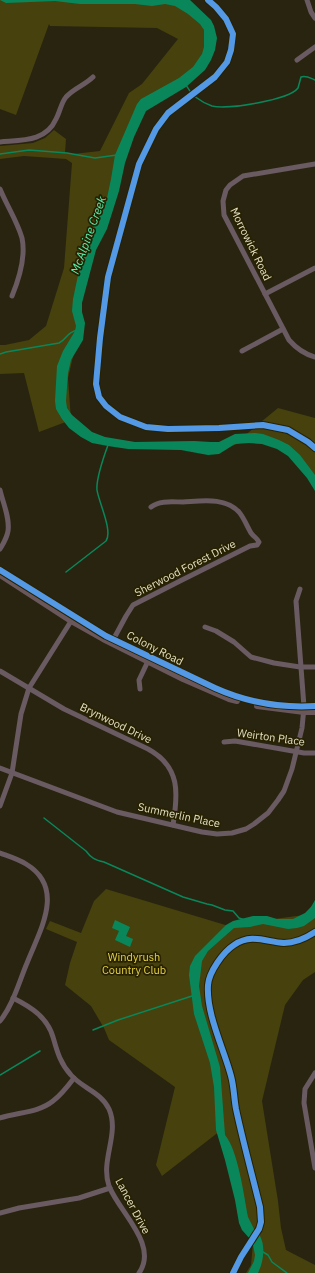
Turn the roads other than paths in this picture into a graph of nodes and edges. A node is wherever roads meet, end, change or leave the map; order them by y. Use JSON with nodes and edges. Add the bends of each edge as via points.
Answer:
{"nodes":[{"id":1,"x":307,"y":0,"type":"edge"},
{"id":2,"x":315,"y":18,"type":"edge"},
{"id":3,"x":315,"y":47,"type":"edge"},
{"id":4,"x":297,"y":60,"type":"dead end"},
{"id":5,"x":93,"y":77,"type":"dead end"},
{"id":6,"x":0,"y":142,"type":"edge"},
{"id":7,"x":315,"y":164,"type":"edge"},
{"id":8,"x":0,"y":189,"type":"edge"},
{"id":9,"x":1,"y":196,"type":"edge"},
{"id":10,"x":315,"y":268,"type":"edge"},
{"id":11,"x":265,"y":294,"type":"junction"},
{"id":12,"x":12,"y":296,"type":"dead end"},
{"id":13,"x":283,"y":329,"type":"junction"},
{"id":14,"x":242,"y":351,"type":"dead end"},
{"id":15,"x":315,"y":357,"type":"edge"},
{"id":16,"x":0,"y":490,"type":"edge"},
{"id":17,"x":151,"y":507,"type":"dead end"},
{"id":18,"x":0,"y":549,"type":"edge"},
{"id":19,"x":0,"y":570,"type":"edge"},
{"id":20,"x":0,"y":576,"type":"edge"},
{"id":21,"x":300,"y":589,"type":"dead end"},
{"id":22,"x":73,"y":618,"type":"junction"},
{"id":23,"x":205,"y":627,"type":"dead end"},
{"id":24,"x":113,"y":641,"type":"junction"},
{"id":25,"x":149,"y":659,"type":"junction"},
{"id":26,"x":300,"y":667,"type":"junction"},
{"id":27,"x":315,"y":667,"type":"edge"},
{"id":28,"x":0,"y":670,"type":"edge"},
{"id":29,"x":29,"y":688,"type":"junction"},
{"id":30,"x":140,"y":689,"type":"dead end"},
{"id":31,"x":315,"y":706,"type":"edge"},
{"id":32,"x":304,"y":710,"type":"junction"},
{"id":33,"x":315,"y":712,"type":"edge"},
{"id":34,"x":224,"y":742,"type":"dead end"},
{"id":35,"x":295,"y":751,"type":"junction"},
{"id":36,"x":315,"y":753,"type":"edge"},
{"id":37,"x":0,"y":768,"type":"edge"},
{"id":38,"x":12,"y":773,"type":"junction"},
{"id":39,"x":0,"y":806,"type":"edge"},
{"id":40,"x":173,"y":825,"type":"junction"},
{"id":41,"x":0,"y":853,"type":"edge"},
{"id":42,"x":13,"y":998,"type":"junction"},
{"id":43,"x":0,"y":1021,"type":"edge"},
{"id":44,"x":315,"y":1073,"type":"edge"},
{"id":45,"x":74,"y":1078,"type":"junction"},
{"id":46,"x":0,"y":1118,"type":"edge"},
{"id":47,"x":314,"y":1161,"type":"edge"},
{"id":48,"x":315,"y":1168,"type":"edge"},
{"id":49,"x":110,"y":1188,"type":"junction"},
{"id":50,"x":0,"y":1213,"type":"edge"},
{"id":51,"x":139,"y":1273,"type":"edge"}],
"edges":[{"from":1,"to":2,"type":"street"},
{"from":3,"to":4,"type":"street"},
{"from":5,"to":6,"type":"street","via":[[68,95],[46,133],[35,138]]},
{"from":7,"to":11,"type":"street","name":"Morrowick Road","via":[[243,176],[230,185],[224,195],[224,215]]},
{"from":8,"to":9,"type":"street"},
{"from":9,"to":12,"type":"street","via":[[18,228],[23,246],[22,262]]},
{"from":10,"to":11,"type":"street"},
{"from":11,"to":13,"type":"street","name":"Morrowick Road"},
{"from":13,"to":14,"type":"street"},
{"from":13,"to":15,"type":"street","name":"Morrowick Road","via":[[298,349]]},
{"from":16,"to":18,"type":"street","via":[[8,520],[8,532]]},
{"from":17,"to":24,"type":"street","name":"Sherwood Forest Drive","via":[[161,502],[225,503],[240,513],[259,542],[133,605]]},
{"from":19,"to":22,"type":"main road","name":"Colony Road"},
{"from":20,"to":22,"type":"main road","name":"Colony Road"},
{"from":21,"to":26,"type":"street","name":"Summerlin Place","via":[[296,601]]},
{"from":22,"to":24,"type":"main road","name":"Colony Road"},
{"from":22,"to":29,"type":"street"},
{"from":23,"to":26,"type":"street","via":[[234,642],[251,657]]},
{"from":24,"to":25,"type":"main road","name":"Colony Road"},
{"from":25,"to":30,"type":"street","via":[[139,680]]},
{"from":25,"to":32,"type":"main road","name":"Colony Road","via":[[229,699],[269,708]]},
{"from":26,"to":27,"type":"street"},
{"from":26,"to":32,"type":"street","name":"Summerlin Place"},
{"from":28,"to":29,"type":"street","name":"Brynwood Drive"},
{"from":29,"to":38,"type":"street","via":[[21,714]]},
{"from":29,"to":40,"type":"street","name":"Brynwood Drive","via":[[64,709],[158,756],[169,768],[175,784],[177,798]]},
{"from":31,"to":32,"type":"main road","name":"Colony Road"},
{"from":32,"to":33,"type":"main road","name":"Colony Road"},
{"from":32,"to":35,"type":"street","name":"Summerlin Place"},
{"from":34,"to":35,"type":"street","name":"Weirton Place","via":[[235,741]]},
{"from":35,"to":36,"type":"street","name":"Weirton Place"},
{"from":35,"to":40,"type":"street","name":"Summerlin Place","via":[[284,791],[268,812],[254,824],[237,832],[223,834],[210,834]]},
{"from":37,"to":38,"type":"street","name":"Summerlin Place"},
{"from":38,"to":39,"type":"street"},
{"from":38,"to":40,"type":"street","name":"Summerlin Place","via":[[105,808]]},
{"from":41,"to":42,"type":"street","via":[[35,870],[45,886],[48,902],[45,918]]},
{"from":42,"to":43,"type":"street"},
{"from":42,"to":45,"type":"street","name":"Lancer Drive","via":[[30,1007],[46,1022],[59,1058]]},
{"from":44,"to":47,"type":"street","via":[[305,1089],[304,1103]]},
{"from":45,"to":46,"type":"street","via":[[59,1096],[45,1107]]},
{"from":45,"to":49,"type":"street","name":"Lancer Drive","via":[[102,1098],[111,1115],[112,1131],[106,1167]]},
{"from":47,"to":48,"type":"street"},
{"from":49,"to":50,"type":"street","via":[[79,1198]]},
{"from":49,"to":51,"type":"street","name":"Lancer Drive","via":[[144,1248],[144,1262]]}]}
